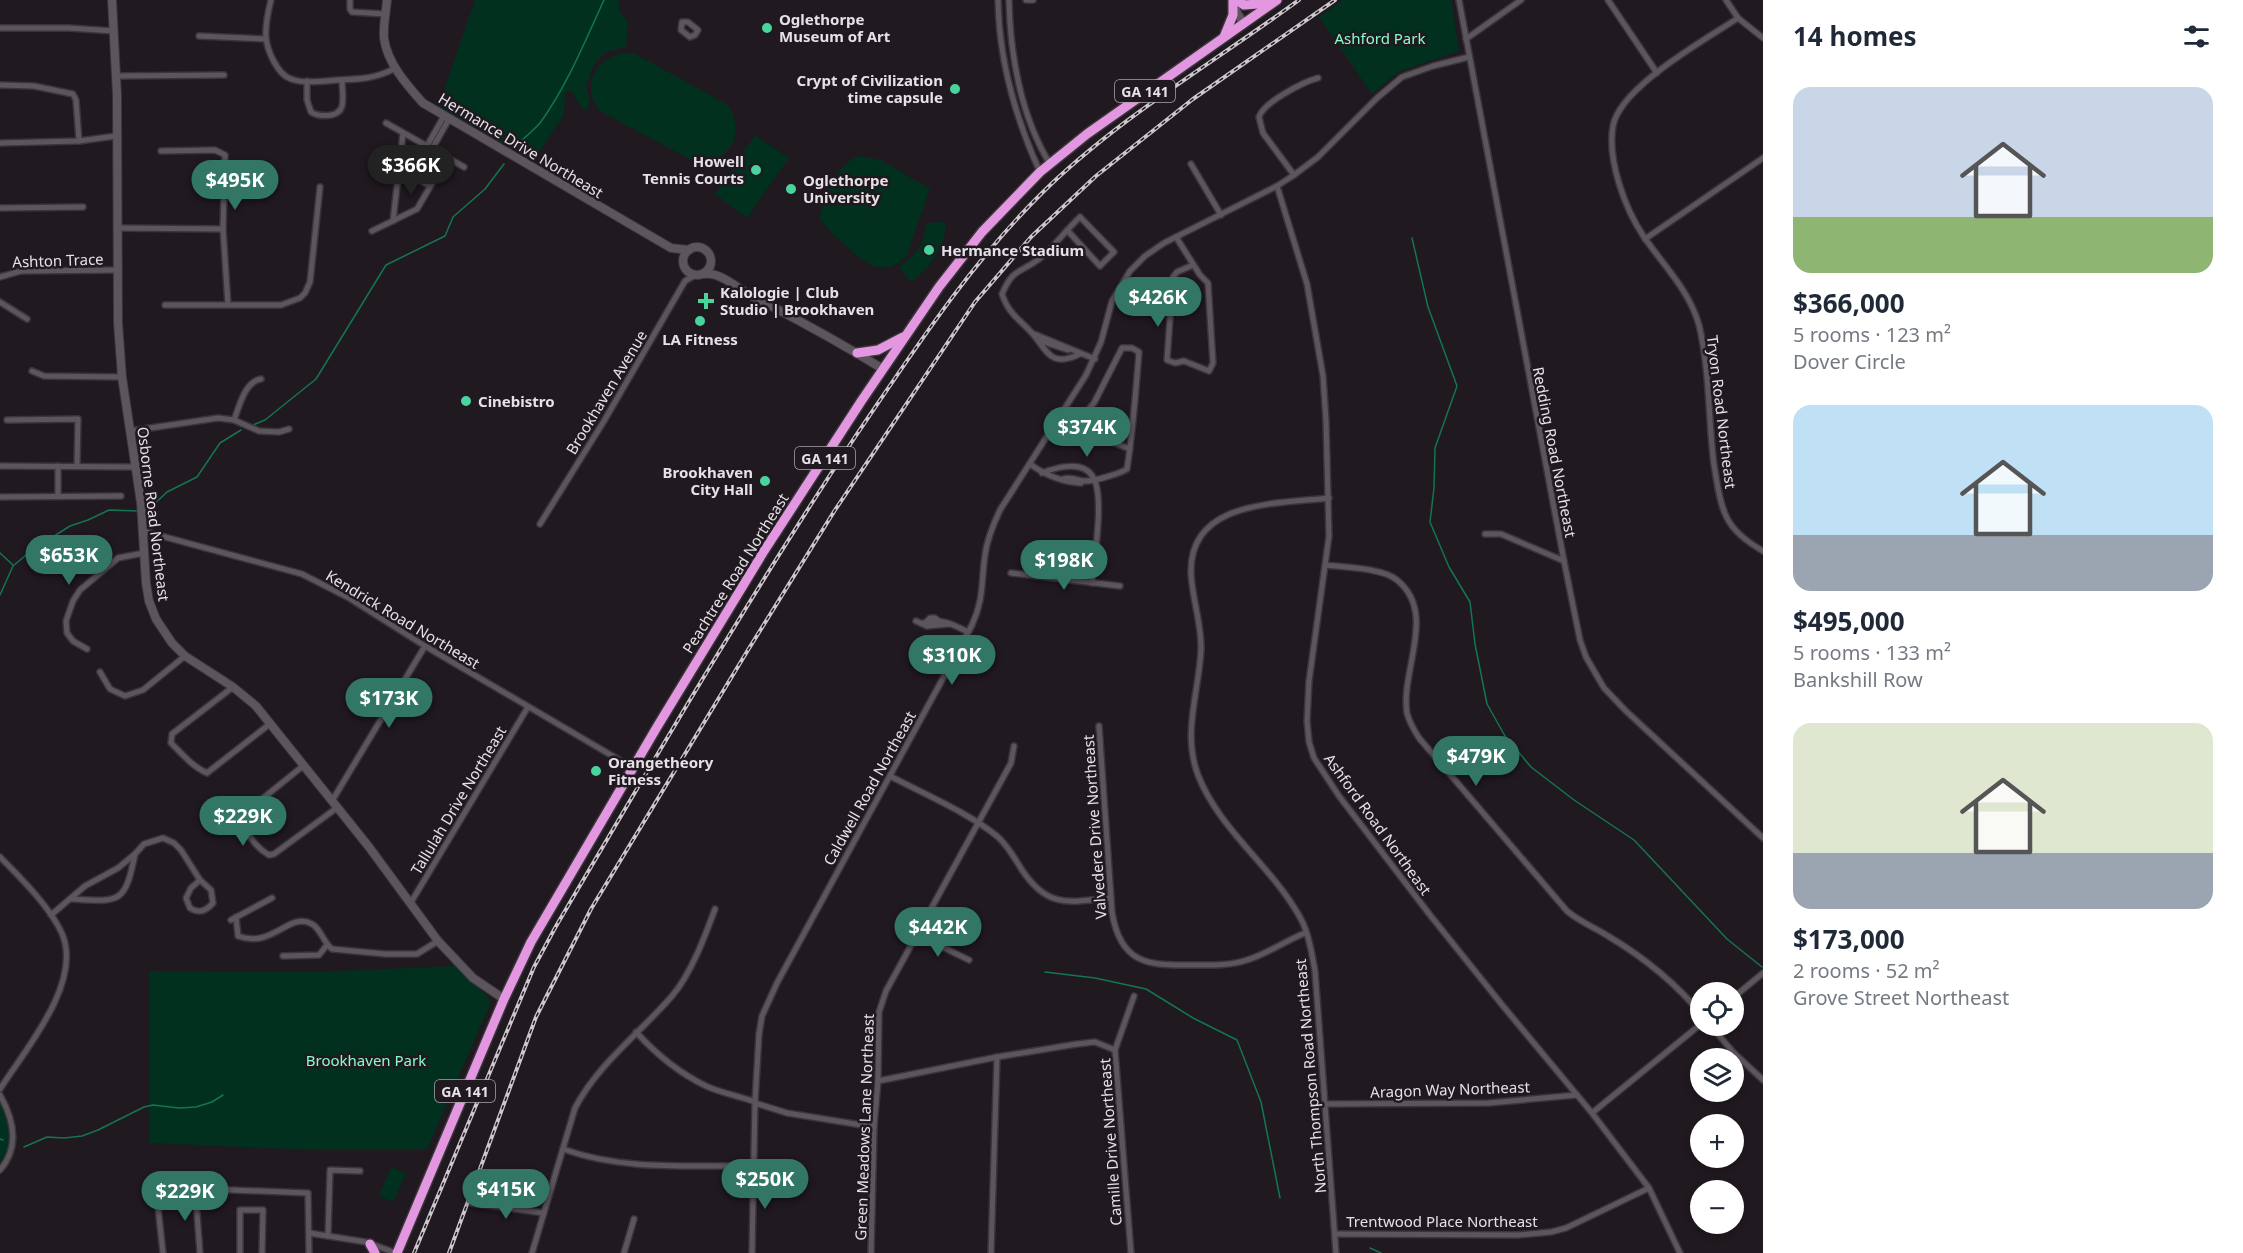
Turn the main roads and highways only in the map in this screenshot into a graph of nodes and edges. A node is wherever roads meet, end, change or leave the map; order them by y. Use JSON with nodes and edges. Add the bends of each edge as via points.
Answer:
{"nodes":[{"id":1,"x":1234,"y":0,"type":"edge"},
{"id":2,"x":1275,"y":1,"type":"edge"},
{"id":3,"x":1224,"y":37,"type":"junction"},
{"id":4,"x":905,"y":336,"type":"junction"},
{"id":5,"x":857,"y":353,"type":"road end"},
{"id":6,"x":370,"y":1244,"type":"road end"},
{"id":7,"x":375,"y":1253,"type":"edge"},
{"id":8,"x":397,"y":1253,"type":"edge"}],
"edges":[{"from":1,"to":2,"type":"highway","via":[[1244,5]]},
{"from":1,"to":3,"type":"highway"},
{"from":2,"to":3,"type":"highway","name":"Peachtree Road Northeast","number":"GA 141"},
{"from":3,"to":4,"type":"highway","name":"Peachtree Road Northeast","number":"GA 141","via":[[1093,129],[1040,172],[964,253]]},
{"from":4,"to":5,"type":"highway","via":[[878,351]]},
{"from":4,"to":8,"type":"highway","name":"Peachtree Road Northeast","number":"GA 141","via":[[766,548],[531,942]]},
{"from":6,"to":7,"type":"highway"}]}
